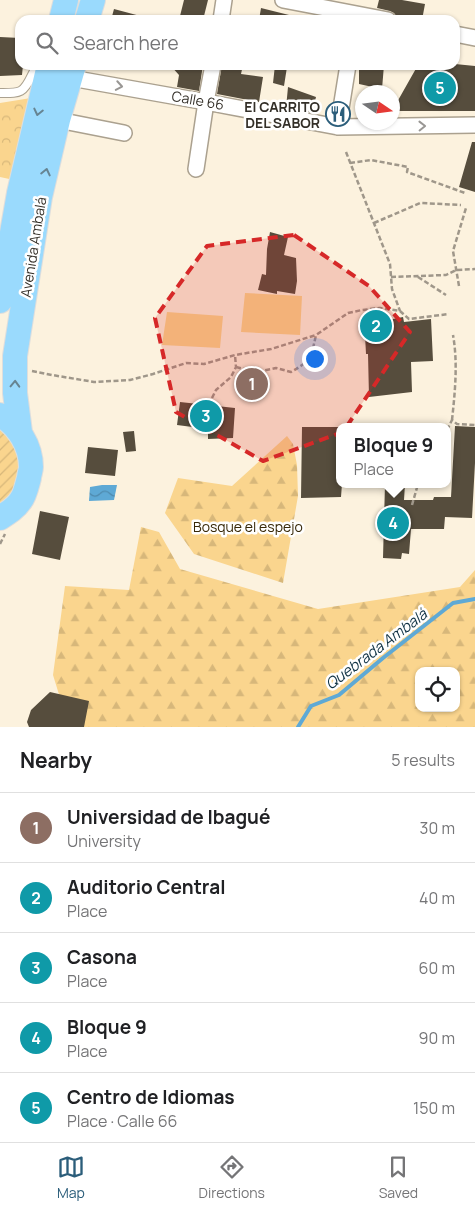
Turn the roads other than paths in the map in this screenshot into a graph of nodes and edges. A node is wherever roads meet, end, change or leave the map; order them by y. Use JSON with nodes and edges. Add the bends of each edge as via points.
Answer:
{"nodes":[{"id":1,"x":66,"y":0,"type":"edge"},
{"id":2,"x":93,"y":0,"type":"edge"},
{"id":3,"x":224,"y":0,"type":"edge"},
{"id":4,"x":283,"y":0,"type":"edge"},
{"id":5,"x":356,"y":11,"type":"edge"},
{"id":6,"x":62,"y":15,"type":"edge"},
{"id":7,"x":88,"y":15,"type":"edge"},
{"id":8,"x":222,"y":15,"type":"edge"},
{"id":9,"x":370,"y":15,"type":"edge"},
{"id":10,"x":460,"y":35,"type":"edge"},
{"id":11,"x":475,"y":38,"type":"edge"},
{"id":12,"x":34,"y":70,"type":"edge"},
{"id":13,"x":48,"y":70,"type":"edge"},
{"id":14,"x":212,"y":70,"type":"edge"},
{"id":15,"x":347,"y":70,"type":"edge"},
{"id":16,"x":73,"y":72,"type":"edge"},
{"id":17,"x":0,"y":93,"type":"edge"},
{"id":18,"x":206,"y":102,"type":"junction"},
{"id":19,"x":58,"y":120,"type":"junction"},
{"id":20,"x":475,"y":125,"type":"edge"},
{"id":21,"x":338,"y":127,"type":"junction"},
{"id":22,"x":124,"y":133,"type":"dead end"},
{"id":23,"x":196,"y":169,"type":"dead end"},
{"id":24,"x":0,"y":301,"type":"edge"},
{"id":25,"x":0,"y":415,"type":"edge"},
{"id":26,"x":20,"y":432,"type":"junction"},
{"id":27,"x":0,"y":518,"type":"edge"}],
"edges":[{"from":1,"to":6,"type":"main road"},
{"from":2,"to":7,"type":"main road"},
{"from":3,"to":8,"type":"street"},
{"from":4,"to":5,"type":"street"},
{"from":5,"to":9,"type":"street"},
{"from":10,"to":11,"type":"street"},
{"from":12,"to":17,"type":"lane","via":[[22,91]]},
{"from":13,"to":24,"type":"main road","name":"Avenida Ambalá","one_way":true,"via":[[19,193]]},
{"from":14,"to":18,"type":"street"},
{"from":15,"to":21,"type":"street"},
{"from":16,"to":18,"type":"street","name":"Calle 66","one_way":true},
{"from":16,"to":19,"type":"main road","name":"Avenida Ambalá"},
{"from":18,"to":21,"type":"street","name":"Calle 66"},
{"from":18,"to":23,"type":"street"},
{"from":19,"to":22,"type":"street"},
{"from":26,"to":19,"type":"main road","name":"Avenida Ambalá","one_way":true,"via":[[14,392],[15,356],[40,196]]},
{"from":21,"to":20,"type":"street","name":"Calle 66","one_way":true},
{"from":25,"to":26,"type":"main road"},
{"from":26,"to":27,"type":"main road","via":[[31,466],[28,484],[22,500]]}]}
